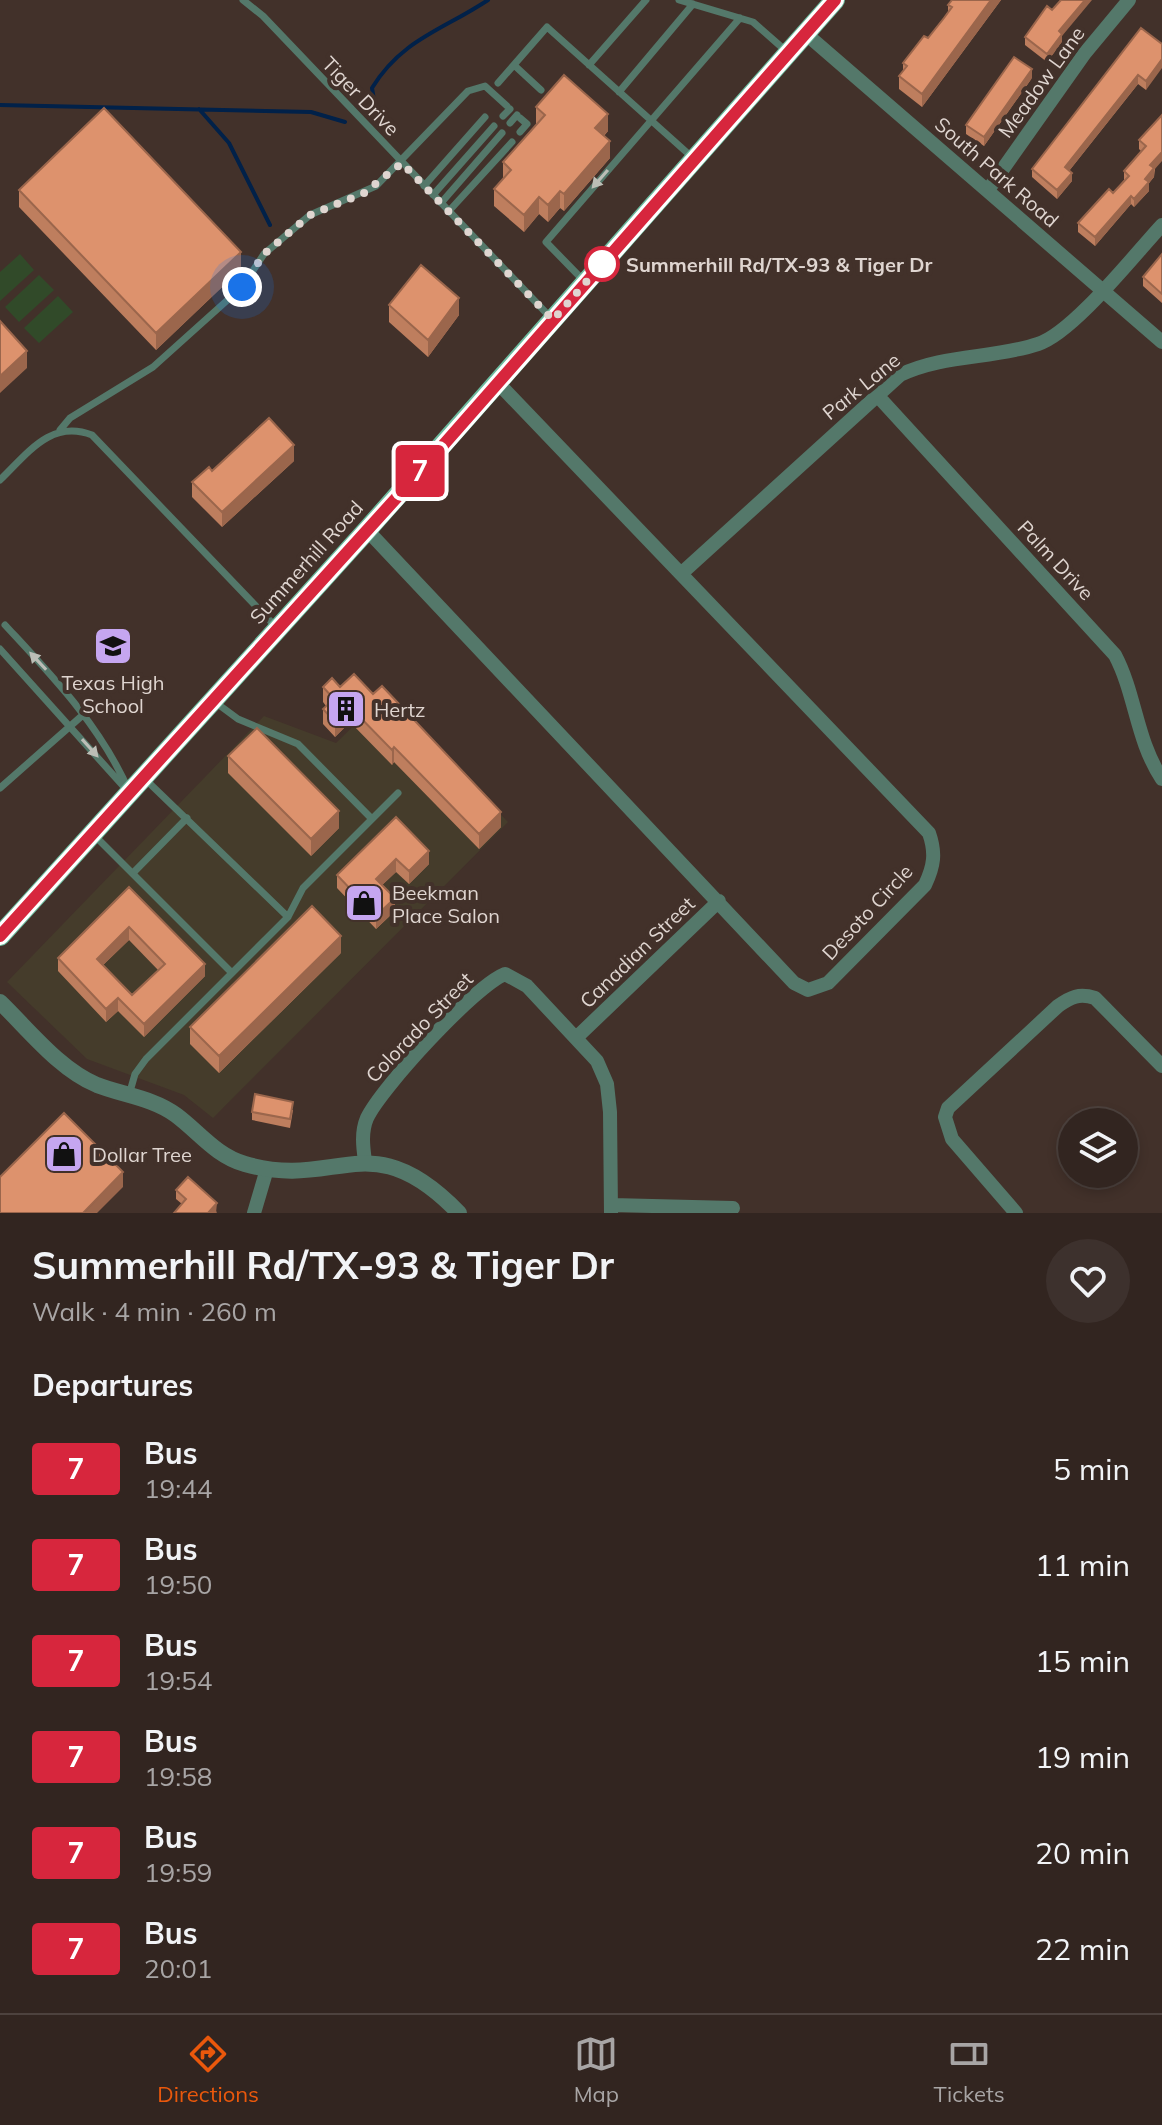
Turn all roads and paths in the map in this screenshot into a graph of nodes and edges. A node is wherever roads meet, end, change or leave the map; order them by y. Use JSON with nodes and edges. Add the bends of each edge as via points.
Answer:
{"nodes":[{"id":1,"x":243,"y":0,"type":"edge"},
{"id":2,"x":646,"y":0,"type":"edge"},
{"id":3,"x":679,"y":0,"type":"edge"},
{"id":4,"x":835,"y":0,"type":"edge"},
{"id":5,"x":1129,"y":0,"type":"edge"},
{"id":6,"x":693,"y":4,"type":"junction"},
{"id":7,"x":740,"y":18,"type":"junction"},
{"id":8,"x":805,"y":33,"type":"junction"},
{"id":9,"x":787,"y":53,"type":"junction"},
{"id":10,"x":514,"y":65,"type":"junction"},
{"id":11,"x":589,"y":65,"type":"junction"},
{"id":12,"x":498,"y":83,"type":"dead end"},
{"id":13,"x":541,"y":90,"type":"dead end"},
{"id":14,"x":619,"y":92,"type":"junction"},
{"id":15,"x":506,"y":105,"type":"junction"},
{"id":16,"x":493,"y":108,"type":"dead end"},
{"id":17,"x":503,"y":116,"type":"dead end"},
{"id":18,"x":485,"y":117,"type":"dead end"},
{"id":19,"x":650,"y":120,"type":"junction"},
{"id":20,"x":510,"y":123,"type":"dead end"},
{"id":21,"x":494,"y":126,"type":"dead end"},
{"id":22,"x":520,"y":132,"type":"dead end"},
{"id":23,"x":502,"y":133,"type":"dead end"},
{"id":24,"x":512,"y":142,"type":"dead end"},
{"id":25,"x":694,"y":160,"type":"junction"},
{"id":26,"x":402,"y":163,"type":"junction"},
{"id":27,"x":424,"y":186,"type":"junction"},
{"id":28,"x":988,"y":190,"type":"junction"},
{"id":29,"x":433,"y":195,"type":"junction"},
{"id":30,"x":441,"y":203,"type":"junction"},
{"id":31,"x":449,"y":211,"type":"junction"},
{"id":32,"x":1162,"y":225,"type":"edge"},
{"id":33,"x":585,"y":282,"type":"junction"},
{"id":34,"x":1100,"y":291,"type":"junction"},
{"id":35,"x":553,"y":320,"type":"junction"},
{"id":36,"x":1162,"y":342,"type":"edge"},
{"id":37,"x":498,"y":383,"type":"junction"},
{"id":38,"x":876,"y":394,"type":"junction"},
{"id":39,"x":60,"y":430,"type":"junction"},
{"id":40,"x":0,"y":480,"type":"edge"},
{"id":41,"x":367,"y":530,"type":"junction"},
{"id":42,"x":683,"y":572,"type":"junction"},
{"id":43,"x":5,"y":625,"type":"dead end"},
{"id":44,"x":278,"y":629,"type":"junction"},
{"id":45,"x":0,"y":649,"type":"edge"},
{"id":46,"x":213,"y":701,"type":"junction"},
{"id":47,"x":84,"y":714,"type":"junction"},
{"id":48,"x":71,"y":727,"type":"junction"},
{"id":49,"x":1162,"y":779,"type":"edge"},
{"id":50,"x":136,"y":785,"type":"junction"},
{"id":51,"x":0,"y":788,"type":"edge"},
{"id":52,"x":398,"y":793,"type":"dead end"},
{"id":53,"x":187,"y":818,"type":"junction"},
{"id":54,"x":372,"y":819,"type":"junction"},
{"id":55,"x":93,"y":834,"type":"junction"},
{"id":56,"x":133,"y":873,"type":"junction"},
{"id":57,"x":719,"y":901,"type":"junction"},
{"id":58,"x":288,"y":917,"type":"junction"},
{"id":59,"x":0,"y":936,"type":"edge"},
{"id":60,"x":232,"y":973,"type":"junction"},
{"id":61,"x":0,"y":1002,"type":"edge"},
{"id":62,"x":577,"y":1037,"type":"junction"},
{"id":63,"x":1162,"y":1066,"type":"edge"},
{"id":64,"x":129,"y":1095,"type":"junction"},
{"id":65,"x":365,"y":1161,"type":"junction"},
{"id":66,"x":267,"y":1169,"type":"junction"},
{"id":67,"x":733,"y":1208,"type":"dead end"},
{"id":68,"x":612,"y":1209,"type":"edge"},
{"id":69,"x":254,"y":1213,"type":"edge"},
{"id":70,"x":459,"y":1213,"type":"edge"},
{"id":71,"x":1016,"y":1213,"type":"edge"}],
"edges":[{"from":1,"to":26,"type":"lane","name":"Tiger Drive"},
{"from":2,"to":11,"type":"lane"},
{"from":3,"to":6,"type":"lane"},
{"from":4,"to":8,"type":"main road","name":"Summerhill Road"},
{"from":5,"to":28,"type":"street","name":"Meadow Lane"},
{"from":6,"to":7,"type":"lane"},
{"from":6,"to":14,"type":"lane"},
{"from":7,"to":9,"type":"lane","via":[[753,22]]},
{"from":7,"to":19,"type":"lane"},
{"from":8,"to":9,"type":"main road","name":"Summerhill Road"},
{"from":8,"to":28,"type":"street","name":"South Park Road"},
{"from":9,"to":25,"type":"main road","name":"Summerhill Road"},
{"from":10,"to":11,"type":"lane","via":[[547,27]]},
{"from":10,"to":12,"type":"lane"},
{"from":10,"to":13,"type":"lane"},
{"from":11,"to":14,"type":"lane"},
{"from":14,"to":19,"type":"lane"},
{"from":15,"to":16,"type":"lane"},
{"from":15,"to":17,"type":"lane"},
{"from":15,"to":26,"type":"lane","via":[[485,86],[468,91]]},
{"from":18,"to":27,"type":"lane"},
{"from":19,"to":25,"type":"lane"},
{"from":19,"to":33,"type":"lane","one_way":true,"via":[[546,242]]},
{"from":20,"to":22,"type":"lane","via":[[518,116],[527,124]]},
{"from":21,"to":29,"type":"lane"},
{"from":23,"to":30,"type":"lane"},
{"from":24,"to":31,"type":"lane"},
{"from":25,"to":33,"type":"main road","name":"Summerhill Road"},
{"from":26,"to":27,"type":"lane","name":"Tiger Drive"},
{"from":26,"to":39,"type":"lane","via":[[364,193],[310,215],[264,254],[242,287],[153,367],[70,418]]},
{"from":27,"to":29,"type":"lane","name":"Tiger Drive"},
{"from":28,"to":34,"type":"street","name":"South Park Road"},
{"from":29,"to":30,"type":"lane","name":"Tiger Drive"},
{"from":30,"to":31,"type":"lane","name":"Tiger Drive"},
{"from":31,"to":35,"type":"lane","name":"Tiger Drive"},
{"from":32,"to":34,"type":"street","name":"Park Lane"},
{"from":33,"to":35,"type":"main road","name":"Summerhill Road"},
{"from":34,"to":36,"type":"street","name":"South Park Road"},
{"from":34,"to":38,"type":"street","name":"Park Lane","via":[[1041,343],[920,365]]},
{"from":35,"to":37,"type":"main road","name":"Summerhill Road"},
{"from":37,"to":41,"type":"main road","name":"Summerhill Road"},
{"from":37,"to":42,"type":"street","name":"Desoto Circle"},
{"from":38,"to":42,"type":"street","name":"Park Lane"},
{"from":38,"to":49,"type":"street","name":"Palm Drive","via":[[1115,655],[1126,677],[1140,737]]},
{"from":39,"to":40,"type":"lane"},
{"from":39,"to":44,"type":"lane","via":[[82,431],[102,441]]},
{"from":41,"to":44,"type":"main road","name":"Summerhill Road"},
{"from":41,"to":57,"type":"street","name":"Desoto Circle"},
{"from":42,"to":57,"type":"street","name":"Desoto Circle","via":[[929,833],[935,848],[925,885],[819,988],[808,990],[794,983]]},
{"from":47,"to":43,"type":"lane","one_way":true},
{"from":44,"to":46,"type":"main road","name":"Summerhill Road"},
{"from":45,"to":48,"type":"lane"},
{"from":46,"to":50,"type":"main road","name":"Summerhill Road"},
{"from":46,"to":54,"type":"lane","via":[[238,719],[298,744]]},
{"from":47,"to":48,"type":"lane"},
{"from":47,"to":50,"type":"lane"},
{"from":48,"to":50,"type":"lane","one_way":true},
{"from":48,"to":51,"type":"lane"},
{"from":50,"to":53,"type":"lane"},
{"from":50,"to":55,"type":"main road","name":"Summerhill Road"},
{"from":52,"to":54,"type":"lane"},
{"from":53,"to":56,"type":"lane"},
{"from":53,"to":58,"type":"lane"},
{"from":54,"to":58,"type":"lane","via":[[303,888]]},
{"from":55,"to":56,"type":"lane"},
{"from":55,"to":59,"type":"main road","name":"Summerhill Road"},
{"from":56,"to":60,"type":"lane"},
{"from":57,"to":62,"type":"street","name":"Canadian Street"},
{"from":58,"to":60,"type":"lane"},
{"from":60,"to":64,"type":"lane","via":[[146,1059]]},
{"from":61,"to":64,"type":"street","via":[[69,1069]]},
{"from":62,"to":65,"type":"street","name":"Colorado Street","via":[[516,978],[505,974],[493,979],[378,1099],[364,1126]]},
{"from":62,"to":68,"type":"street","name":"Canadian Street","via":[[607,1084]]},
{"from":63,"to":71,"type":"street","via":[[1084,994],[1058,1006],[948,1108],[945,1117],[952,1139]]},
{"from":64,"to":66,"type":"street","via":[[176,1115],[228,1157]]},
{"from":65,"to":66,"type":"street","via":[[292,1171]]},
{"from":65,"to":70,"type":"street","via":[[409,1173]]},
{"from":66,"to":69,"type":"street"},
{"from":67,"to":68,"type":"street"}]}
